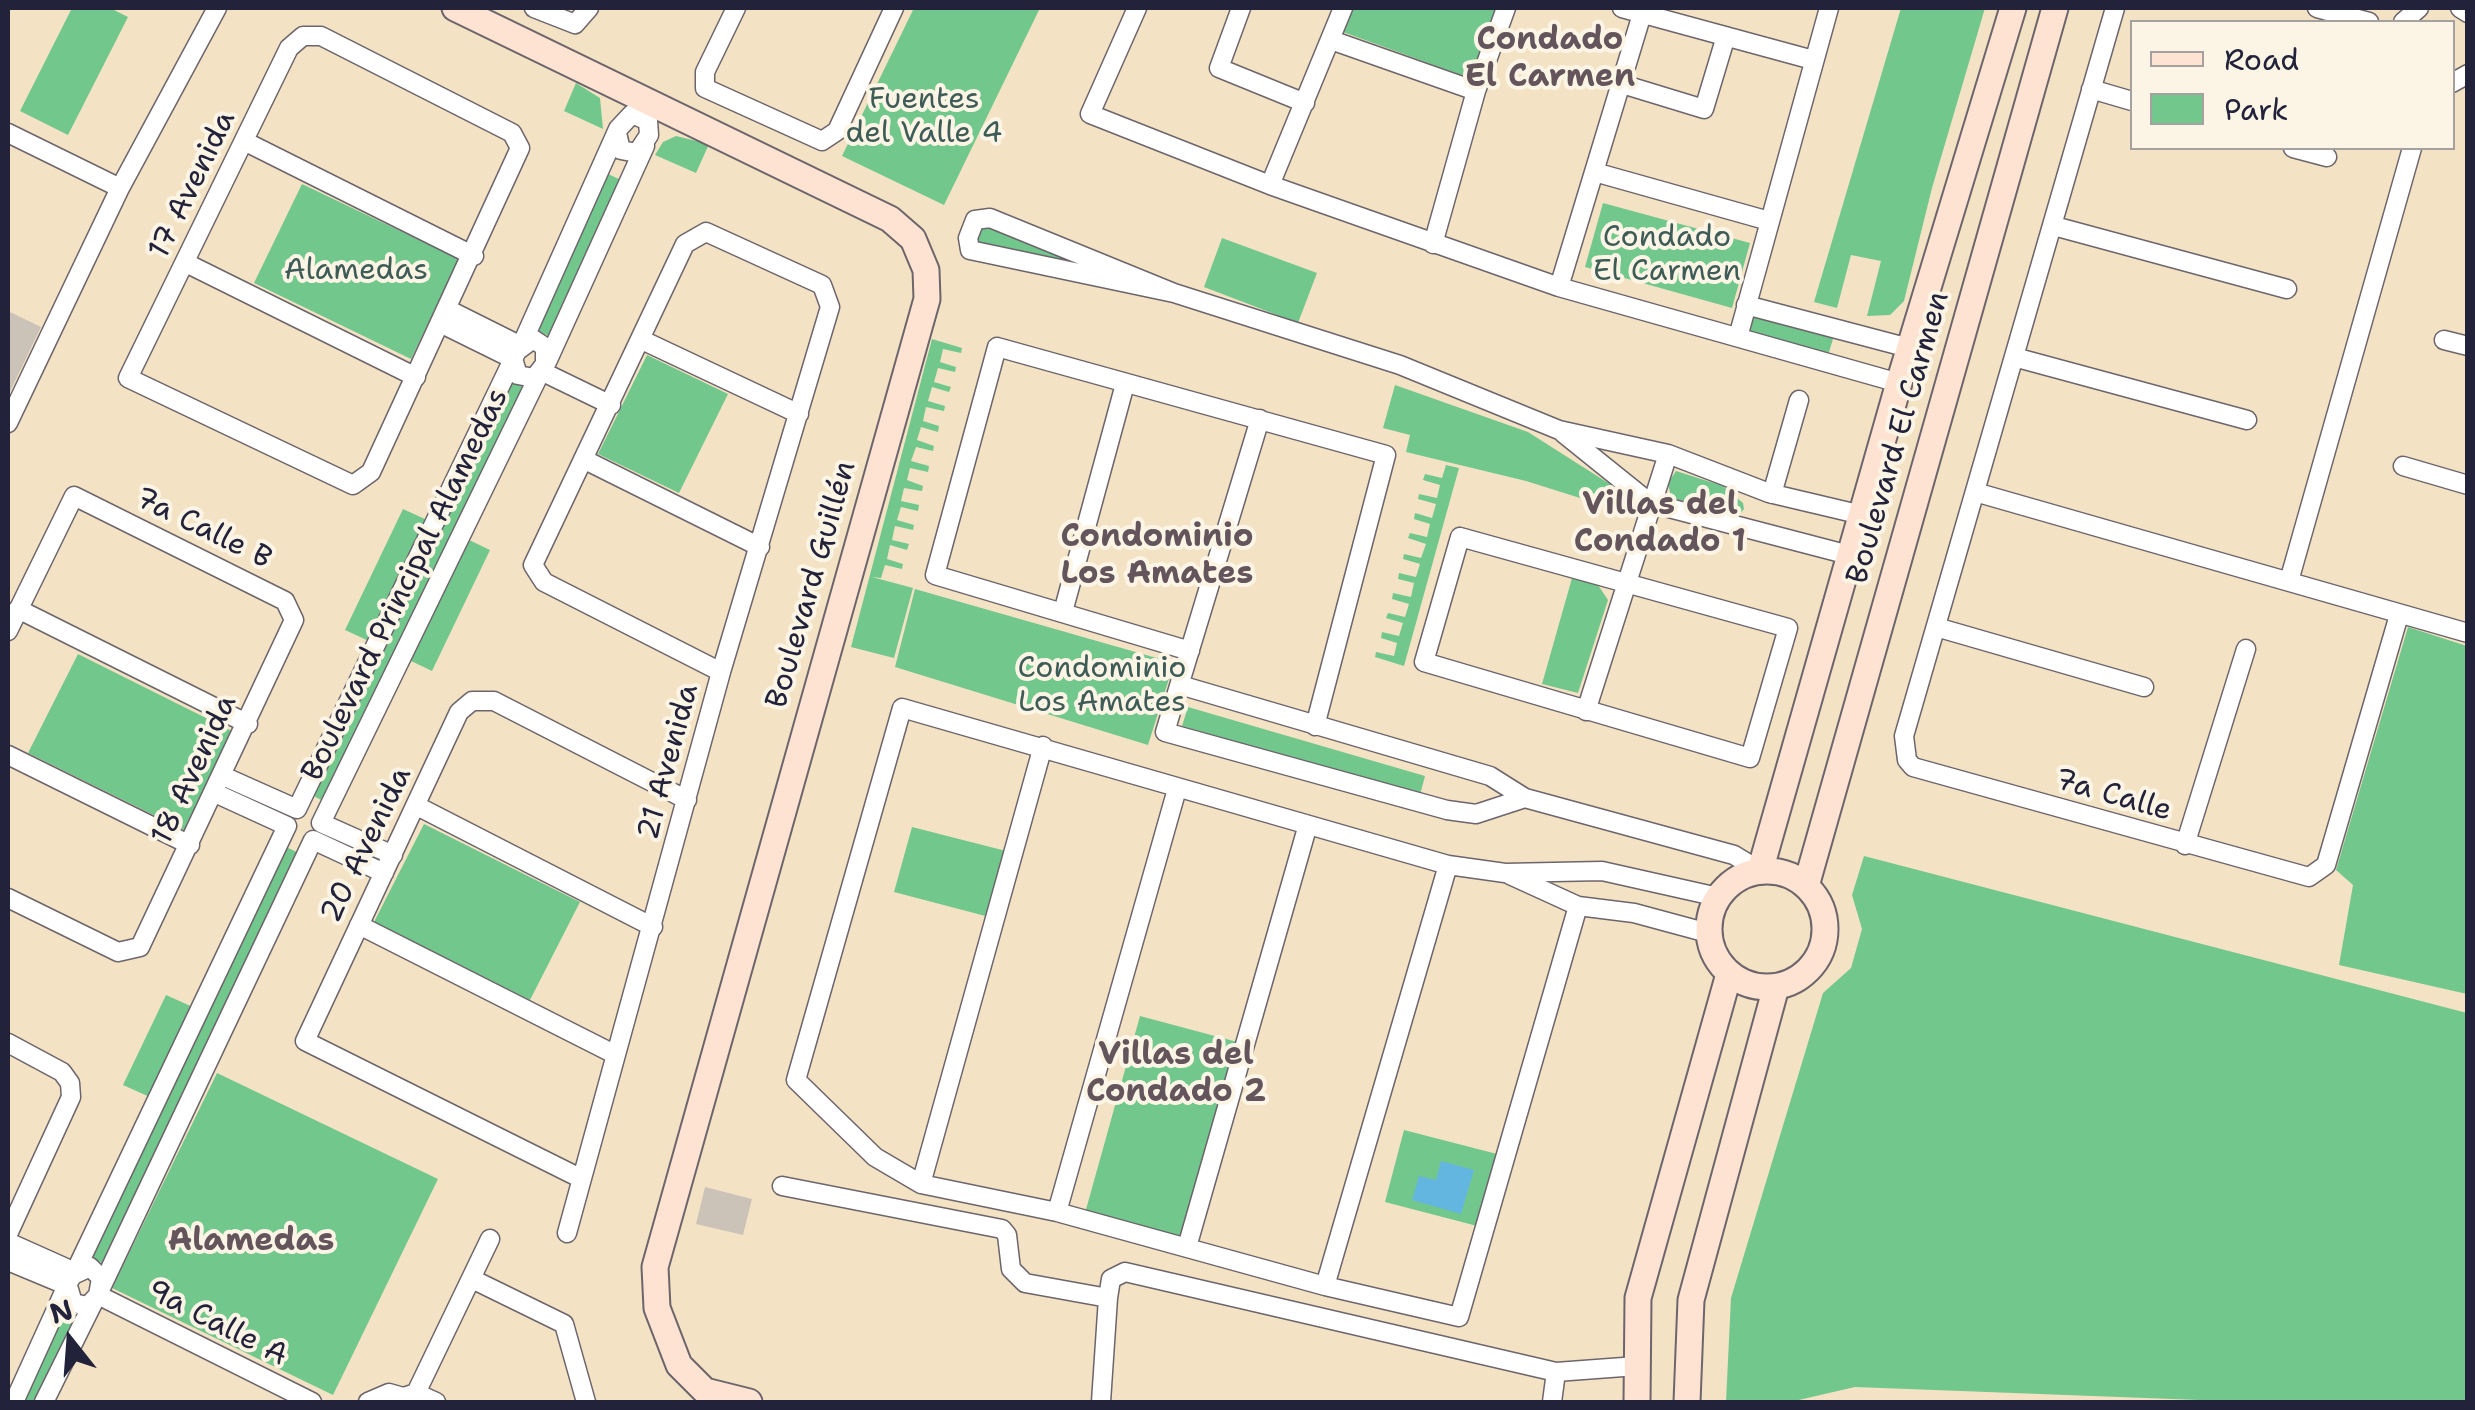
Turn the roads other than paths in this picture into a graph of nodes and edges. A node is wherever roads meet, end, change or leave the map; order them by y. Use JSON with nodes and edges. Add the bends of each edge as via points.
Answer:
{"nodes":[{"id":1,"x":217,"y":8,"type":"edge"},
{"id":2,"x":455,"y":8,"type":"edge"},
{"id":3,"x":534,"y":8,"type":"edge"},
{"id":4,"x":736,"y":8,"type":"edge"},
{"id":5,"x":894,"y":8,"type":"edge"},
{"id":6,"x":1137,"y":8,"type":"edge"},
{"id":7,"x":1241,"y":8,"type":"edge"},
{"id":8,"x":1344,"y":8,"type":"edge"},
{"id":9,"x":1506,"y":8,"type":"edge"},
{"id":10,"x":1622,"y":8,"type":"edge"},
{"id":11,"x":1829,"y":8,"type":"edge"},
{"id":12,"x":2013,"y":8,"type":"edge"},
{"id":13,"x":2055,"y":8,"type":"edge"},
{"id":14,"x":2115,"y":8,"type":"edge"},
{"id":15,"x":2318,"y":8,"type":"edge"},
{"id":16,"x":2460,"y":8,"type":"edge"},
{"id":17,"x":587,"y":11,"type":"edge"},
{"id":18,"x":1642,"y":14,"type":"junction"},
{"id":19,"x":2468,"y":14,"type":"edge"},
{"id":20,"x":2362,"y":20,"type":"edge"},
{"id":21,"x":1726,"y":36,"type":"junction"},
{"id":22,"x":1332,"y":40,"type":"junction"},
{"id":23,"x":1813,"y":60,"type":"junction"},
{"id":24,"x":1622,"y":84,"type":"junction"},
{"id":25,"x":613,"y":85,"type":"junction"},
{"id":26,"x":2091,"y":90,"type":"junction"},
{"id":27,"x":1476,"y":91,"type":"junction"},
{"id":28,"x":2130,"y":100,"type":"edge"},
{"id":29,"x":1304,"y":103,"type":"junction"},
{"id":30,"x":678,"y":118,"type":"junction"},
{"id":31,"x":618,"y":129,"type":"junction"},
{"id":32,"x":8,"y":132,"type":"edge"},
{"id":33,"x":244,"y":141,"type":"junction"},
{"id":34,"x":646,"y":142,"type":"junction"},
{"id":35,"x":2300,"y":150,"type":"edge"},
{"id":36,"x":2411,"y":150,"type":"edge"},
{"id":37,"x":2327,"y":157,"type":"dead end"},
{"id":38,"x":1598,"y":173,"type":"junction"},
{"id":39,"x":1270,"y":185,"type":"junction"},
{"id":40,"x":120,"y":188,"type":"junction"},
{"id":41,"x":1769,"y":220,"type":"junction"},
{"id":42,"x":2054,"y":226,"type":"junction"},
{"id":43,"x":1433,"y":244,"type":"junction"},
{"id":44,"x":474,"y":256,"type":"junction"},
{"id":45,"x":186,"y":264,"type":"junction"},
{"id":46,"x":1560,"y":287,"type":"junction"},
{"id":47,"x":2287,"y":289,"type":"dead end"},
{"id":48,"x":1174,"y":293,"type":"junction"},
{"id":49,"x":1746,"y":305,"type":"junction"},
{"id":50,"x":445,"y":317,"type":"junction"},
{"id":51,"x":1738,"y":337,"type":"junction"},
{"id":52,"x":642,"y":340,"type":"junction"},
{"id":53,"x":2444,"y":340,"type":"dead end"},
{"id":54,"x":2468,"y":346,"type":"edge"},
{"id":55,"x":1909,"y":348,"type":"junction"},
{"id":56,"x":517,"y":352,"type":"junction"},
{"id":57,"x":2014,"y":357,"type":"junction"},
{"id":58,"x":544,"y":366,"type":"junction"},
{"id":59,"x":416,"y":377,"type":"junction"},
{"id":60,"x":1899,"y":382,"type":"junction"},
{"id":61,"x":1125,"y":384,"type":"junction"},
{"id":62,"x":614,"y":399,"type":"junction"},
{"id":63,"x":1799,"y":400,"type":"dead end"},
{"id":64,"x":799,"y":414,"type":"junction"},
{"id":65,"x":1260,"y":419,"type":"junction"},
{"id":66,"x":2247,"y":420,"type":"dead end"},
{"id":67,"x":8,"y":423,"type":"edge"},
{"id":68,"x":1559,"y":430,"type":"junction"},
{"id":69,"x":1668,"y":454,"type":"junction"},
{"id":70,"x":585,"y":460,"type":"junction"},
{"id":71,"x":2404,"y":466,"type":"dead end"},
{"id":72,"x":2468,"y":485,"type":"edge"},
{"id":73,"x":1975,"y":492,"type":"junction"},
{"id":74,"x":1770,"y":493,"type":"junction"},
{"id":75,"x":1650,"y":503,"type":"junction"},
{"id":76,"x":1862,"y":515,"type":"junction"},
{"id":77,"x":1760,"y":529,"type":"junction"},
{"id":78,"x":760,"y":547,"type":"junction"},
{"id":79,"x":1849,"y":555,"type":"junction"},
{"id":80,"x":2290,"y":581,"type":"junction"},
{"id":81,"x":1624,"y":582,"type":"junction"},
{"id":82,"x":18,"y":609,"type":"junction"},
{"id":83,"x":1064,"y":612,"type":"junction"},
{"id":84,"x":2399,"y":615,"type":"junction"},
{"id":85,"x":294,"y":623,"type":"joint"},
{"id":86,"x":1936,"y":627,"type":"junction"},
{"id":87,"x":8,"y":631,"type":"edge"},
{"id":88,"x":2468,"y":633,"type":"edge"},
{"id":89,"x":2246,"y":649,"type":"dead end"},
{"id":90,"x":1190,"y":651,"type":"junction"},
{"id":91,"x":722,"y":672,"type":"junction"},
{"id":92,"x":1180,"y":685,"type":"junction"},
{"id":93,"x":2144,"y":687,"type":"dead end"},
{"id":94,"x":1586,"y":711,"type":"junction"},
{"id":95,"x":248,"y":724,"type":"junction"},
{"id":96,"x":1314,"y":726,"type":"junction"},
{"id":97,"x":1043,"y":746,"type":"junction"},
{"id":98,"x":8,"y":755,"type":"edge"},
{"id":99,"x":219,"y":784,"type":"junction"},
{"id":100,"x":1177,"y":789,"type":"junction"},
{"id":101,"x":1525,"y":798,"type":"junction"},
{"id":102,"x":687,"y":800,"type":"junction"},
{"id":103,"x":417,"y":806,"type":"junction"},
{"id":104,"x":297,"y":808,"type":"junction"},
{"id":105,"x":287,"y":826,"type":"junction"},
{"id":106,"x":1307,"y":828,"type":"junction"},
{"id":107,"x":317,"y":831,"type":"junction"},
{"id":108,"x":190,"y":844,"type":"junction"},
{"id":109,"x":2185,"y":845,"type":"junction"},
{"id":110,"x":389,"y":864,"type":"junction"},
{"id":111,"x":1448,"y":866,"type":"junction"},
{"id":112,"x":1760,"y":871,"type":"junction"},
{"id":113,"x":1505,"y":873,"type":"junction"},
{"id":114,"x":1642,"y":878,"type":"junction"},
{"id":115,"x":1806,"y":886,"type":"junction"},
{"id":116,"x":1718,"y":897,"type":"junction"},
{"id":117,"x":8,"y":898,"type":"edge"},
{"id":118,"x":1578,"y":906,"type":"junction"},
{"id":119,"x":1634,"y":913,"type":"junction"},
{"id":120,"x":359,"y":925,"type":"junction"},
{"id":121,"x":653,"y":926,"type":"junction"},
{"id":122,"x":1708,"y":933,"type":"junction"},
{"id":123,"x":1729,"y":974,"type":"junction"},
{"id":124,"x":1776,"y":987,"type":"junction"},
{"id":125,"x":8,"y":1043,"type":"edge"},
{"id":126,"x":614,"y":1054,"type":"junction"},
{"id":127,"x":580,"y":1178,"type":"junction"},
{"id":128,"x":921,"y":1184,"type":"junction"},
{"id":129,"x":782,"y":1186,"type":"dead end"},
{"id":130,"x":8,"y":1187,"type":"edge"},
{"id":131,"x":25,"y":1196,"type":"junction"},
{"id":132,"x":1057,"y":1212,"type":"junction"},
{"id":133,"x":566,"y":1233,"type":"dead end"},
{"id":134,"x":8,"y":1234,"type":"edge"},
{"id":135,"x":490,"y":1239,"type":"dead end"},
{"id":136,"x":8,"y":1242,"type":"edge"},
{"id":137,"x":1187,"y":1247,"type":"junction"},
{"id":138,"x":8,"y":1261,"type":"edge"},
{"id":139,"x":72,"y":1279,"type":"junction"},
{"id":140,"x":472,"y":1280,"type":"junction"},
{"id":141,"x":1325,"y":1286,"type":"junction"},
{"id":142,"x":97,"y":1295,"type":"junction"},
{"id":143,"x":1108,"y":1298,"type":"junction"},
{"id":144,"x":1638,"y":1366,"type":"junction"},
{"id":145,"x":1556,"y":1372,"type":"junction"},
{"id":146,"x":406,"y":1397,"type":"edge"},
{"id":147,"x":14,"y":1402,"type":"edge"},
{"id":148,"x":44,"y":1402,"type":"edge"},
{"id":149,"x":312,"y":1402,"type":"edge"},
{"id":150,"x":368,"y":1402,"type":"edge"},
{"id":151,"x":436,"y":1402,"type":"edge"},
{"id":152,"x":586,"y":1402,"type":"edge"},
{"id":153,"x":749,"y":1402,"type":"edge"},
{"id":154,"x":1101,"y":1402,"type":"edge"},
{"id":155,"x":1552,"y":1402,"type":"edge"},
{"id":156,"x":1637,"y":1402,"type":"edge"},
{"id":157,"x":1687,"y":1402,"type":"edge"}],
"edges":[{"from":1,"to":40,"type":"street"},
{"from":2,"to":25,"type":"main road","name":"Boulevard Guillén"},
{"from":3,"to":17,"type":"street","via":[[568,24],[579,23]]},
{"from":4,"to":5,"type":"street","via":[[703,82],[711,93],[822,141],[837,131]]},
{"from":6,"to":39,"type":"street","via":[[1090,114]]},
{"from":7,"to":29,"type":"street","via":[[1219,68]]},
{"from":8,"to":22,"type":"street"},
{"from":9,"to":27,"type":"street"},
{"from":10,"to":18,"type":"street"},
{"from":11,"to":23,"type":"street"},
{"from":12,"to":55,"type":"main road","name":"Boulevard El Carmen"},
{"from":13,"to":115,"type":"main road","name":"Boulevard El Carmen"},
{"from":14,"to":26,"type":"street"},
{"from":15,"to":20,"type":"street"},
{"from":16,"to":19,"type":"street"},
{"from":18,"to":21,"type":"street"},
{"from":18,"to":24,"type":"street"},
{"from":21,"to":23,"type":"street"},
{"from":21,"to":24,"type":"street","via":[[1704,109]]},
{"from":22,"to":27,"type":"street"},
{"from":22,"to":29,"type":"street"},
{"from":23,"to":41,"type":"street"},
{"from":24,"to":38,"type":"street"},
{"from":25,"to":30,"type":"main road","name":"Boulevard Guillén"},
{"from":25,"to":31,"type":"street"},
{"from":26,"to":28,"type":"street"},
{"from":26,"to":42,"type":"street"},
{"from":27,"to":43,"type":"street"},
{"from":29,"to":39,"type":"street"},
{"from":30,"to":34,"type":"street","via":[[660,121]]},
{"from":30,"to":153,"type":"main road","name":"Boulevard Guillén","via":[[899,224],[918,248],[928,280],[655,1267],[657,1308],[679,1365],[705,1391]]},
{"from":31,"to":34,"type":"street","via":[[617,144],[625,153],[636,153]]},
{"from":31,"to":34,"type":"street","via":[[626,117],[641,114],[648,121]]},
{"from":31,"to":56,"type":"street","name":"Boulevard Principal Alamedas"},
{"from":32,"to":40,"type":"street"},
{"from":33,"to":44,"type":"street"},
{"from":33,"to":44,"type":"street","name":"17 Avenida","via":[[288,48],[303,36],[320,36],[512,134],[520,155]]},
{"from":33,"to":45,"type":"street","name":"17 Avenida"},
{"from":34,"to":58,"type":"street","name":"Boulevard Principal Alamedas"},
{"from":35,"to":37,"type":"street"},
{"from":36,"to":80,"type":"street"},
{"from":38,"to":41,"type":"street"},
{"from":38,"to":46,"type":"street"},
{"from":39,"to":43,"type":"street"},
{"from":40,"to":67,"type":"street"},
{"from":41,"to":49,"type":"street"},
{"from":42,"to":47,"type":"street"},
{"from":42,"to":57,"type":"street"},
{"from":43,"to":46,"type":"street"},
{"from":44,"to":50,"type":"street"},
{"from":45,"to":59,"type":"street"},
{"from":45,"to":59,"type":"street","name":"17 Avenida","via":[[128,378],[344,484],[361,483],[371,472]]},
{"from":46,"to":51,"type":"street"},
{"from":48,"to":48,"type":"street","via":[[990,218],[974,220],[968,238],[970,250]]},
{"from":48,"to":68,"type":"street","via":[[1400,364]]},
{"from":49,"to":51,"type":"street"},
{"from":49,"to":55,"type":"street"},
{"from":50,"to":56,"type":"street"},
{"from":50,"to":59,"type":"street"},
{"from":51,"to":60,"type":"street"},
{"from":52,"to":62,"type":"street"},
{"from":52,"to":64,"type":"street"},
{"from":52,"to":64,"type":"street","name":"21 Avenida","via":[[692,236],[709,232],[822,285],[830,307]]},
{"from":53,"to":54,"type":"street"},
{"from":55,"to":60,"type":"main road","name":"Boulevard El Carmen"},
{"from":56,"to":58,"type":"street","via":[[530,340],[540,341]]},
{"from":56,"to":58,"type":"street","name":"Boulevard Principal Alamedas","via":[[522,378],[534,378]]},
{"from":56,"to":104,"type":"street","name":"Boulevard Principal Alamedas"},
{"from":57,"to":66,"type":"street"},
{"from":57,"to":73,"type":"street"},
{"from":58,"to":62,"type":"street"},
{"from":58,"to":107,"type":"street","name":"Boulevard Principal Alamedas"},
{"from":60,"to":76,"type":"main road","name":"Boulevard El Carmen"},
{"from":61,"to":65,"type":"street"},
{"from":61,"to":83,"type":"street"},
{"from":61,"to":83,"type":"street","via":[[997,347],[935,575]]},
{"from":62,"to":70,"type":"street"},
{"from":63,"to":74,"type":"street"},
{"from":64,"to":78,"type":"street","name":"21 Avenida"},
{"from":65,"to":90,"type":"street"},
{"from":65,"to":96,"type":"street","via":[[1386,454]]},
{"from":68,"to":69,"type":"street"},
{"from":68,"to":75,"type":"street"},
{"from":69,"to":74,"type":"street"},
{"from":69,"to":75,"type":"street"},
{"from":70,"to":78,"type":"street"},
{"from":70,"to":91,"type":"street","via":[[533,568],[544,582]]},
{"from":71,"to":72,"type":"street"},
{"from":73,"to":80,"type":"street"},
{"from":73,"to":86,"type":"street"},
{"from":74,"to":76,"type":"street"},
{"from":74,"to":77,"type":"street"},
{"from":75,"to":77,"type":"street"},
{"from":75,"to":81,"type":"street"},
{"from":76,"to":79,"type":"main road","name":"Boulevard El Carmen"},
{"from":77,"to":79,"type":"street"},
{"from":78,"to":91,"type":"street","name":"21 Avenida"},
{"from":79,"to":112,"type":"main road","name":"Boulevard El Carmen"},
{"from":80,"to":84,"type":"street"},
{"from":81,"to":94,"type":"street"},
{"from":81,"to":94,"type":"street","via":[[1460,537],[1424,662]]},
{"from":81,"to":94,"type":"street","via":[[1788,628],[1750,758]]},
{"from":82,"to":85,"type":"street","name":"7a Calle B","via":[[74,496],[286,601]]},
{"from":82,"to":87,"type":"street"},
{"from":82,"to":95,"type":"street"},
{"from":83,"to":90,"type":"street"},
{"from":84,"to":88,"type":"street"},
{"from":84,"to":109,"type":"street","name":"7a Calle","via":[[2326,865],[2302,878]]},
{"from":85,"to":95,"type":"street","name":"18 Avenida"},
{"from":86,"to":93,"type":"street"},
{"from":86,"to":109,"type":"street","name":"7a Calle","via":[[1904,736],[1912,767]]},
{"from":89,"to":109,"type":"street"},
{"from":90,"to":92,"type":"street"},
{"from":91,"to":102,"type":"street","name":"21 Avenida"},
{"from":92,"to":96,"type":"street"},
{"from":92,"to":101,"type":"street","via":[[1165,732],[1447,810],[1476,814]]},
{"from":95,"to":99,"type":"street","name":"18 Avenida"},
{"from":96,"to":101,"type":"street","via":[[1490,776]]},
{"from":97,"to":100,"type":"street"},
{"from":97,"to":128,"type":"street"},
{"from":97,"to":128,"type":"street","via":[[902,708],[796,1080],[875,1158]]},
{"from":98,"to":108,"type":"street"},
{"from":99,"to":104,"type":"street"},
{"from":99,"to":105,"type":"street"},
{"from":99,"to":108,"type":"street","name":"18 Avenida"},
{"from":100,"to":106,"type":"street"},
{"from":100,"to":132,"type":"street"},
{"from":101,"to":112,"type":"street","via":[[1734,855]]},
{"from":102,"to":103,"type":"street","name":"20 Avenida","via":[[476,699],[463,708]]},
{"from":102,"to":121,"type":"street","name":"21 Avenida"},
{"from":103,"to":110,"type":"street","name":"20 Avenida"},
{"from":103,"to":121,"type":"street"},
{"from":104,"to":105,"type":"street","name":"Boulevard Principal Alamedas"},
{"from":104,"to":107,"type":"street","name":"Boulevard Principal Alamedas","via":[[312,806]]},
{"from":105,"to":107,"type":"street","via":[[296,844]]},
{"from":105,"to":139,"type":"street","name":"Boulevard Principal Alamedas"},
{"from":106,"to":111,"type":"street"},
{"from":106,"to":137,"type":"street"},
{"from":107,"to":110,"type":"street"},
{"from":107,"to":142,"type":"street","name":"Boulevard Principal Alamedas"},
{"from":108,"to":117,"type":"street","name":"18 Avenida","via":[[135,951],[118,952]]},
{"from":110,"to":120,"type":"street","name":"20 Avenida"},
{"from":111,"to":113,"type":"street"},
{"from":111,"to":141,"type":"street"},
{"from":112,"to":115,"type":"main road","via":[[1780,872]]},
{"from":112,"to":116,"type":"main road","via":[[1740,877]]},
{"from":113,"to":114,"type":"street","via":[[1602,871]]},
{"from":113,"to":118,"type":"street"},
{"from":114,"to":116,"type":"street"},
{"from":114,"to":119,"type":"street"},
{"from":115,"to":124,"type":"main road","via":[[1823,912],[1821,952],[1810,969]]},
{"from":116,"to":122,"type":"main road"},
{"from":118,"to":119,"type":"street"},
{"from":118,"to":141,"type":"street","via":[[1459,1317]]},
{"from":119,"to":122,"type":"street"},
{"from":120,"to":126,"type":"street"},
{"from":120,"to":127,"type":"street","name":"20 Avenida","via":[[304,1041]]},
{"from":121,"to":126,"type":"street","name":"21 Avenida"},
{"from":122,"to":123,"type":"main road","via":[[1714,956]]},
{"from":123,"to":124,"type":"main road","via":[[1757,987]]},
{"from":123,"to":144,"type":"main road","via":[[1638,1298]]},
{"from":124,"to":157,"type":"main road","via":[[1691,1300]]},
{"from":125,"to":131,"type":"street","via":[[70,1083],[68,1107]]},
{"from":126,"to":127,"type":"street","name":"21 Avenida"},
{"from":127,"to":133,"type":"street","name":"21 Avenida"},
{"from":128,"to":132,"type":"street"},
{"from":129,"to":143,"type":"street","via":[[1002,1228],[1010,1270],[1025,1284]]},
{"from":130,"to":131,"type":"street"},
{"from":131,"to":134,"type":"street"},
{"from":132,"to":137,"type":"street"},
{"from":135,"to":140,"type":"street"},
{"from":136,"to":139,"type":"street"},
{"from":137,"to":141,"type":"street"},
{"from":138,"to":139,"type":"street"},
{"from":139,"to":142,"type":"street","via":[[95,1268]]},
{"from":139,"to":142,"type":"street","via":[[68,1297],[76,1305]]},
{"from":139,"to":147,"type":"street","name":"Boulevard Principal Alamedas"},
{"from":140,"to":146,"type":"street"},
{"from":140,"to":152,"type":"street","via":[[564,1324]]},
{"from":142,"to":148,"type":"street","name":"Boulevard Principal Alamedas"},
{"from":142,"to":149,"type":"street","name":"9a Calle A"},
{"from":143,"to":145,"type":"street","via":[[1111,1279],[1125,1272]]},
{"from":143,"to":154,"type":"street"},
{"from":144,"to":145,"type":"street"},
{"from":144,"to":156,"type":"main road"},
{"from":145,"to":155,"type":"street"},
{"from":146,"to":150,"type":"street","via":[[389,1393]]},
{"from":146,"to":151,"type":"street"}]}
